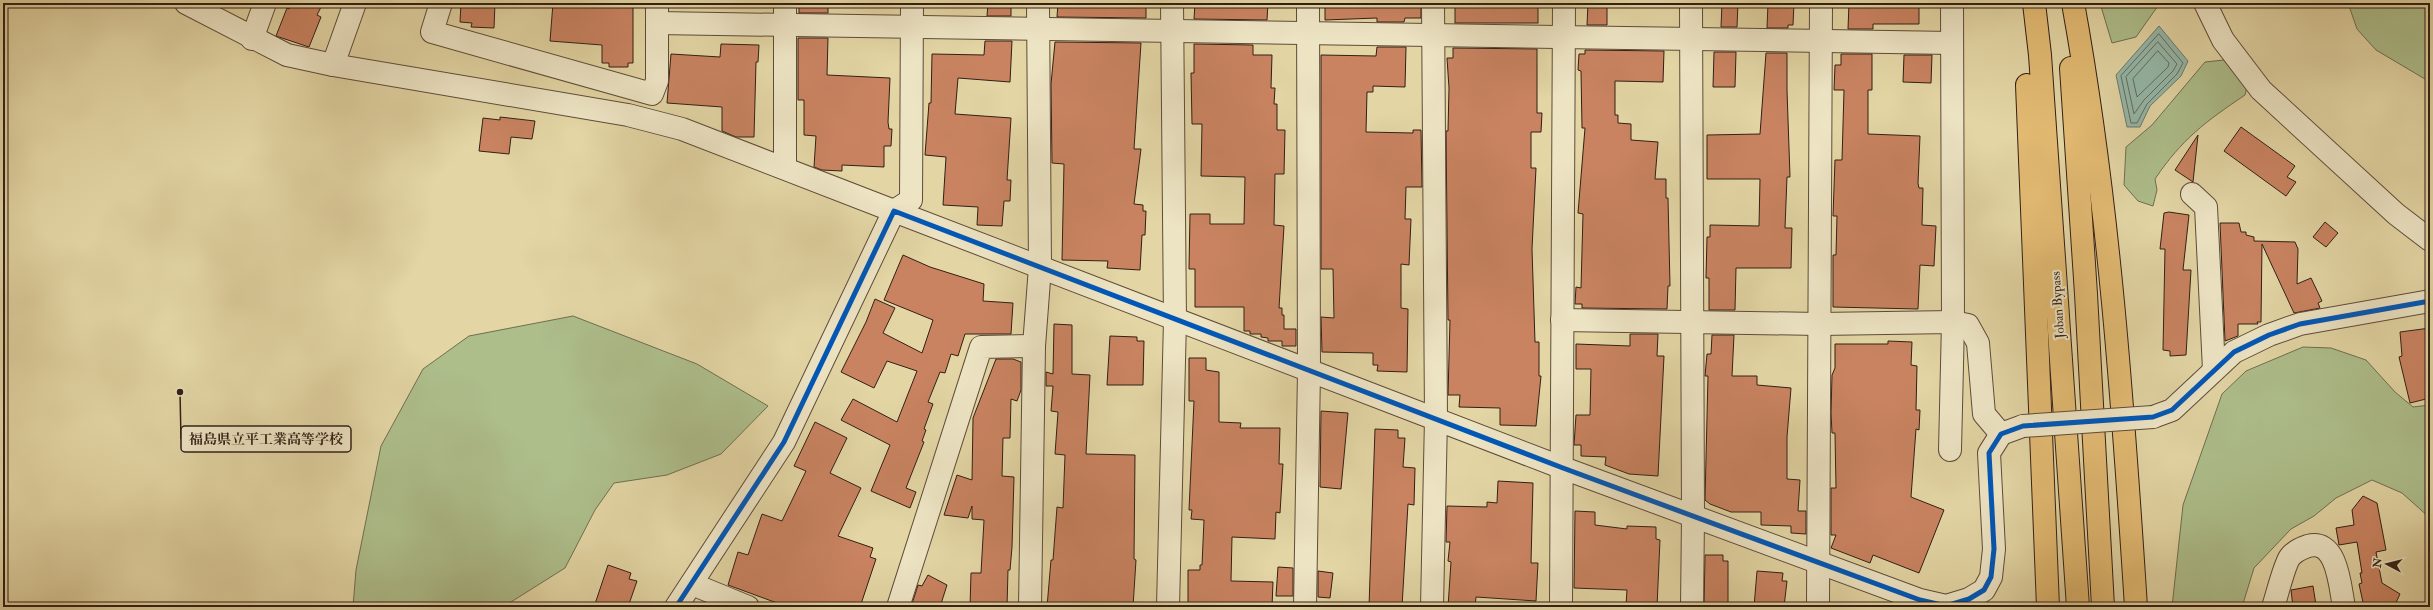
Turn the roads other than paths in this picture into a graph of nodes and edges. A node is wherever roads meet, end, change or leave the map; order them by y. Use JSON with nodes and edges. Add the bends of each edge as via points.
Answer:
{"nodes":[{"id":1,"x":186,"y":3,"type":"edge"},
{"id":2,"x":265,"y":3,"type":"edge"},
{"id":3,"x":355,"y":3,"type":"edge"},
{"id":4,"x":442,"y":3,"type":"edge"},
{"id":5,"x":785,"y":3,"type":"edge"},
{"id":6,"x":912,"y":3,"type":"edge"},
{"id":7,"x":1038,"y":3,"type":"edge"},
{"id":8,"x":1172,"y":3,"type":"edge"},
{"id":9,"x":1308,"y":3,"type":"edge"},
{"id":10,"x":1433,"y":3,"type":"edge"},
{"id":11,"x":1564,"y":3,"type":"edge"},
{"id":12,"x":1691,"y":3,"type":"edge"},
{"id":13,"x":1821,"y":3,"type":"edge"},
{"id":14,"x":1952,"y":3,"type":"edge"},
{"id":15,"x":2025,"y":3,"type":"edge"},
{"id":16,"x":2034,"y":3,"type":"edge"},
{"id":17,"x":2064,"y":3,"type":"edge"},
{"id":18,"x":2073,"y":3,"type":"edge"},
{"id":19,"x":2205,"y":3,"type":"edge"},
{"id":20,"x":657,"y":13,"type":"edge"},
{"id":21,"x":785,"y":24,"type":"junction"},
{"id":22,"x":912,"y":27,"type":"junction"},
{"id":23,"x":1037,"y":28,"type":"junction"},
{"id":24,"x":1172,"y":31,"type":"junction"},
{"id":25,"x":1308,"y":33,"type":"junction"},
{"id":26,"x":1432,"y":35,"type":"junction"},
{"id":27,"x":1565,"y":37,"type":"junction"},
{"id":28,"x":252,"y":39,"type":"junction"},
{"id":29,"x":1691,"y":39,"type":"junction"},
{"id":30,"x":1820,"y":41,"type":"junction"},
{"id":31,"x":1952,"y":43,"type":"junction"},
{"id":32,"x":333,"y":65,"type":"junction"},
{"id":33,"x":785,"y":168,"type":"junction"},
{"id":34,"x":2192,"y":194,"type":"dead end"},
{"id":35,"x":894,"y":211,"type":"junction"},
{"id":36,"x":2430,"y":240,"type":"edge"},
{"id":37,"x":1040,"y":267,"type":"junction"},
{"id":38,"x":2430,"y":301,"type":"edge"},
{"id":39,"x":1175,"y":320,"type":"junction"},
{"id":40,"x":1562,"y":320,"type":"junction"},
{"id":41,"x":1692,"y":322,"type":"junction"},
{"id":42,"x":1953,"y":322,"type":"junction"},
{"id":43,"x":1819,"y":324,"type":"junction"},
{"id":44,"x":1034,"y":346,"type":"junction"},
{"id":45,"x":2214,"y":370,"type":"junction"},
{"id":46,"x":1309,"y":371,"type":"junction"},
{"id":47,"x":1436,"y":418,"type":"junction"},
{"id":48,"x":2001,"y":434,"type":"junction"},
{"id":49,"x":1950,"y":450,"type":"dead end"},
{"id":50,"x":1563,"y":468,"type":"junction"},
{"id":51,"x":1693,"y":516,"type":"junction"},
{"id":52,"x":1819,"y":562,"type":"junction"},
{"id":53,"x":692,"y":584,"type":"junction"},
{"id":54,"x":1946,"y":606,"type":"edge"},
{"id":55,"x":676,"y":607,"type":"edge"},
{"id":56,"x":748,"y":607,"type":"edge"},
{"id":57,"x":898,"y":607,"type":"edge"},
{"id":58,"x":1030,"y":607,"type":"edge"},
{"id":59,"x":1168,"y":607,"type":"edge"},
{"id":60,"x":1305,"y":607,"type":"edge"},
{"id":61,"x":1432,"y":607,"type":"edge"},
{"id":62,"x":1560,"y":607,"type":"edge"},
{"id":63,"x":1692,"y":607,"type":"edge"},
{"id":64,"x":1818,"y":607,"type":"edge"},
{"id":65,"x":2048,"y":607,"type":"edge"},
{"id":66,"x":2078,"y":607,"type":"edge"},
{"id":67,"x":2103,"y":607,"type":"edge"},
{"id":68,"x":2136,"y":607,"type":"edge"},
{"id":69,"x":2273,"y":607,"type":"edge"},
{"id":70,"x":2344,"y":607,"type":"edge"}],
"edges":[{"from":1,"to":28,"type":"street"},
{"from":2,"to":28,"type":"street"},
{"from":3,"to":32,"type":"street"},
{"from":4,"to":20,"type":"street","via":[[432,32],[652,94],[657,81]]},
{"from":5,"to":21,"type":"street"},
{"from":6,"to":22,"type":"street"},
{"from":7,"to":23,"type":"street"},
{"from":8,"to":24,"type":"street"},
{"from":9,"to":25,"type":"street"},
{"from":10,"to":26,"type":"street"},
{"from":11,"to":27,"type":"street"},
{"from":12,"to":29,"type":"street"},
{"from":13,"to":30,"type":"street"},
{"from":14,"to":31,"type":"street"},
{"from":15,"to":65,"type":"highway"},
{"from":16,"to":66,"type":"highway","name":"Joban Bypass"},
{"from":17,"to":67,"type":"highway","via":[[2085,278]]},
{"from":18,"to":68,"type":"highway","via":[[2107,241]]},
{"from":19,"to":36,"type":"street","via":[[2223,40],[2261,90],[2396,214]]},
{"from":20,"to":21,"type":"street"},
{"from":21,"to":22,"type":"street"},
{"from":21,"to":33,"type":"street"},
{"from":22,"to":23,"type":"street"},
{"from":22,"to":35,"type":"street","via":[[911,200]]},
{"from":23,"to":24,"type":"street"},
{"from":23,"to":37,"type":"street"},
{"from":24,"to":25,"type":"street"},
{"from":24,"to":39,"type":"street"},
{"from":25,"to":26,"type":"street"},
{"from":25,"to":46,"type":"street"},
{"from":26,"to":27,"type":"street"},
{"from":26,"to":47,"type":"street"},
{"from":27,"to":29,"type":"street"},
{"from":27,"to":40,"type":"street"},
{"from":28,"to":32,"type":"street","via":[[287,55]]},
{"from":29,"to":30,"type":"street"},
{"from":29,"to":41,"type":"street"},
{"from":30,"to":31,"type":"street"},
{"from":30,"to":43,"type":"street"},
{"from":31,"to":42,"type":"street"},
{"from":32,"to":33,"type":"street","via":[[628,115],[682,129]]},
{"from":33,"to":35,"type":"street"},
{"from":34,"to":45,"type":"street","via":[[2206,207]]},
{"from":35,"to":37,"type":"street"},
{"from":35,"to":53,"type":"street","via":[[784,442]]},
{"from":37,"to":39,"type":"street"},
{"from":37,"to":44,"type":"street"},
{"from":38,"to":45,"type":"street","via":[[2300,324],[2234,352]]},
{"from":39,"to":46,"type":"street"},
{"from":39,"to":59,"type":"street"},
{"from":40,"to":41,"type":"street"},
{"from":40,"to":50,"type":"street"},
{"from":41,"to":43,"type":"street"},
{"from":41,"to":51,"type":"street"},
{"from":42,"to":43,"type":"street"},
{"from":42,"to":48,"type":"street","via":[[1968,325],[1978,343],[1984,414]]},
{"from":42,"to":49,"type":"street"},
{"from":43,"to":52,"type":"street"},
{"from":44,"to":57,"type":"street","via":[[981,347]]},
{"from":44,"to":58,"type":"street"},
{"from":45,"to":48,"type":"street","bridge":true,"via":[[2172,410],[2153,417],[2023,426]]},
{"from":46,"to":47,"type":"street"},
{"from":46,"to":60,"type":"street"},
{"from":47,"to":50,"type":"street"},
{"from":47,"to":61,"type":"street"},
{"from":48,"to":54,"type":"street","via":[[1989,453],[1994,549],[1991,577],[1984,590],[1969,599]]},
{"from":50,"to":51,"type":"street"},
{"from":50,"to":62,"type":"street"},
{"from":51,"to":52,"type":"street"},
{"from":51,"to":63,"type":"street"},
{"from":52,"to":54,"type":"street","via":[[1920,600]]},
{"from":52,"to":64,"type":"street"},
{"from":53,"to":55,"type":"street"},
{"from":53,"to":56,"type":"street"},
{"from":69,"to":70,"type":"street","via":[[2290,558],[2303,547],[2314,544],[2328,550],[2335,561]]}]}
